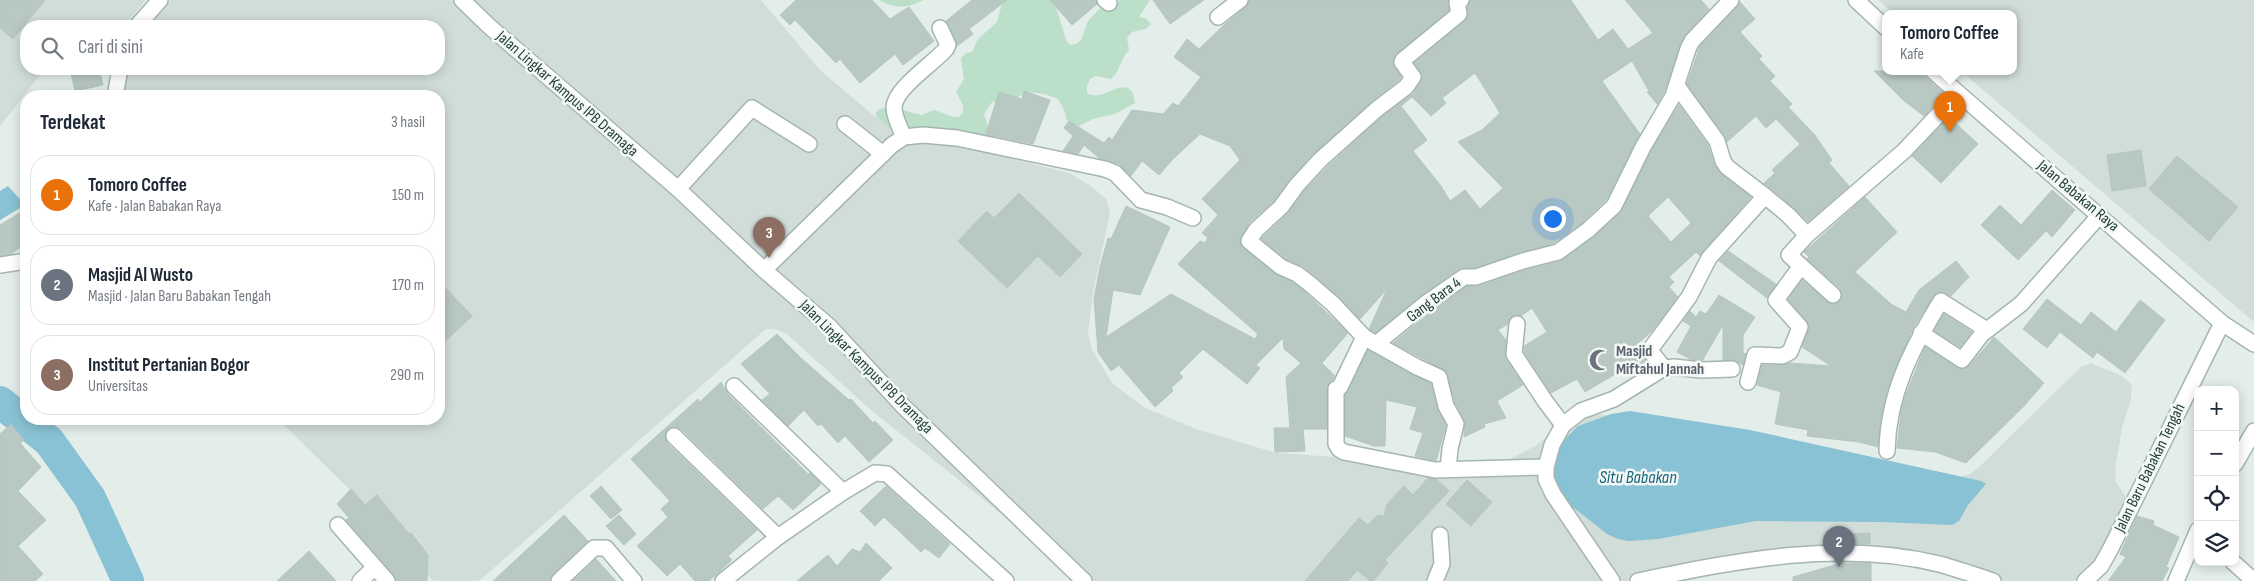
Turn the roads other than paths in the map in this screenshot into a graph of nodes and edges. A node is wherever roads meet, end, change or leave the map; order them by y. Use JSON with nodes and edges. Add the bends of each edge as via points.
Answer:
{"nodes":[{"id":1,"x":160,"y":0,"type":"edge"},
{"id":2,"x":462,"y":0,"type":"edge"},
{"id":3,"x":1240,"y":0,"type":"edge"},
{"id":4,"x":1461,"y":0,"type":"edge"},
{"id":5,"x":1731,"y":0,"type":"edge"},
{"id":6,"x":1856,"y":0,"type":"edge"},
{"id":7,"x":1218,"y":17,"type":"dead end"},
{"id":8,"x":142,"y":20,"type":"edge"},
{"id":9,"x":1882,"y":24,"type":"edge"},
{"id":10,"x":940,"y":28,"type":"dead end"},
{"id":11,"x":119,"y":75,"type":"edge"},
{"id":12,"x":1937,"y":75,"type":"edge"},
{"id":13,"x":1677,"y":86,"type":"junction"},
{"id":14,"x":116,"y":90,"type":"edge"},
{"id":15,"x":1958,"y":94,"type":"junction"},
{"id":16,"x":845,"y":124,"type":"dead end"},
{"id":17,"x":904,"y":137,"type":"junction"},
{"id":18,"x":809,"y":144,"type":"dead end"},
{"id":19,"x":883,"y":154,"type":"junction"},
{"id":20,"x":678,"y":190,"type":"junction"},
{"id":21,"x":1765,"y":196,"type":"junction"},
{"id":22,"x":2100,"y":214,"type":"junction"},
{"id":23,"x":1193,"y":218,"type":"dead end"},
{"id":24,"x":1807,"y":235,"type":"junction"},
{"id":25,"x":20,"y":262,"type":"edge"},
{"id":26,"x":0,"y":265,"type":"edge"},
{"id":27,"x":1801,"y":266,"type":"junction"},
{"id":28,"x":764,"y":270,"type":"junction"},
{"id":29,"x":1833,"y":295,"type":"dead end"},
{"id":30,"x":2222,"y":322,"type":"junction"},
{"id":31,"x":1517,"y":324,"type":"dead end"},
{"id":32,"x":1987,"y":330,"type":"junction"},
{"id":33,"x":1921,"y":333,"type":"junction"},
{"id":34,"x":1370,"y":340,"type":"junction"},
{"id":35,"x":2254,"y":344,"type":"edge"},
{"id":36,"x":1664,"y":368,"type":"junction"},
{"id":37,"x":1732,"y":369,"type":"dead end"},
{"id":38,"x":1748,"y":382,"type":"dead end"},
{"id":39,"x":734,"y":386,"type":"dead end"},
{"id":40,"x":1564,"y":425,"type":"junction"},
{"id":41,"x":2254,"y":431,"type":"edge"},
{"id":42,"x":674,"y":436,"type":"dead end"},
{"id":43,"x":1887,"y":451,"type":"dead end"},
{"id":44,"x":2239,"y":457,"type":"edge"},
{"id":45,"x":1546,"y":467,"type":"junction"},
{"id":46,"x":1448,"y":469,"type":"junction"},
{"id":47,"x":843,"y":492,"type":"junction"},
{"id":48,"x":338,"y":525,"type":"dead end"},
{"id":49,"x":1440,"y":535,"type":"dead end"},
{"id":50,"x":778,"y":537,"type":"junction"},
{"id":51,"x":2194,"y":539,"type":"edge"},
{"id":52,"x":2237,"y":566,"type":"edge"},
{"id":53,"x":374,"y":568,"type":"junction"},
{"id":54,"x":1686,"y":577,"type":"edge"},
{"id":55,"x":1976,"y":579,"type":"edge"},
{"id":56,"x":2254,"y":580,"type":"edge"},
{"id":57,"x":360,"y":581,"type":"edge"},
{"id":58,"x":387,"y":581,"type":"edge"},
{"id":59,"x":559,"y":581,"type":"edge"},
{"id":60,"x":634,"y":581,"type":"edge"},
{"id":61,"x":723,"y":581,"type":"edge"},
{"id":62,"x":1006,"y":581,"type":"edge"},
{"id":63,"x":1084,"y":581,"type":"edge"},
{"id":64,"x":1435,"y":581,"type":"edge"},
{"id":65,"x":1612,"y":581,"type":"edge"},
{"id":66,"x":1638,"y":581,"type":"edge"},
{"id":67,"x":1993,"y":581,"type":"edge"},
{"id":68,"x":2085,"y":581,"type":"edge"},
{"id":69,"x":2176,"y":581,"type":"edge"}],
"edges":[{"from":1,"to":8,"type":"street"},
{"from":2,"to":20,"type":"street","name":"Jalan Lingkar Kampus IPB Dramaga"},
{"from":3,"to":7,"type":"street"},
{"from":4,"to":34,"type":"street","via":[[1457,4],[1459,14],[1403,60],[1413,77],[1406,87],[1320,160],[1249,241],[1281,267],[1310,284]]},
{"from":5,"to":13,"type":"street","name":"Gang Bara 4","via":[[1692,40]]},
{"from":6,"to":9,"type":"street"},
{"from":10,"to":17,"type":"street","via":[[948,45],[946,49],[914,78],[894,106]]},
{"from":11,"to":14,"type":"street"},
{"from":12,"to":15,"type":"street","name":"Jalan Babakan Raya"},
{"from":13,"to":21,"type":"street","via":[[1718,141],[1727,167]]},
{"from":13,"to":34,"type":"street","name":"Gang Bara 4","via":[[1614,206],[1588,230],[1552,255],[1476,277],[1464,277]]},
{"from":15,"to":22,"type":"street","name":"Jalan Babakan Raya"},
{"from":15,"to":24,"type":"street","via":[[1904,151]]},
{"from":16,"to":19,"type":"street"},
{"from":17,"to":19,"type":"street"},
{"from":17,"to":23,"type":"street","via":[[957,138],[1105,169],[1114,172],[1140,200]]},
{"from":18,"to":20,"type":"street","via":[[752,108]]},
{"from":19,"to":28,"type":"street"},
{"from":20,"to":28,"type":"street","name":"Jalan Lingkar Kampus IPB Dramaga"},
{"from":21,"to":24,"type":"street"},
{"from":21,"to":36,"type":"street","via":[[1709,258],[1689,297],[1652,347],[1651,352]]},
{"from":22,"to":30,"type":"street","name":"Jalan Babakan Raya"},
{"from":22,"to":32,"type":"street","via":[[2022,304]]},
{"from":24,"to":27,"type":"street","via":[[1789,255]]},
{"from":25,"to":26,"type":"street"},
{"from":27,"to":29,"type":"street"},
{"from":27,"to":38,"type":"street","via":[[1776,300],[1800,327],[1790,352],[1782,356],[1755,355]]},
{"from":28,"to":63,"type":"street","name":"Jalan Lingkar Kampus IPB Dramaga","via":[[830,327],[902,405]]},
{"from":30,"to":35,"type":"street","name":"Jalan Babakan Raya"},
{"from":30,"to":68,"type":"street","name":"Jalan Baru Babakan Tengah","via":[[2111,548],[2101,566]]},
{"from":31,"to":40,"type":"street","via":[[1514,354],[1544,401]]},
{"from":32,"to":33,"type":"street","via":[[1962,360]]},
{"from":32,"to":33,"type":"street","via":[[1941,302]]},
{"from":33,"to":43,"type":"street","via":[[1891,407]]},
{"from":34,"to":46,"type":"street","via":[[1439,377],[1446,406],[1456,424]]},
{"from":34,"to":46,"type":"street","name":"Gang Bara 4","via":[[1340,387],[1336,388],[1336,444],[1339,449],[1435,470]]},
{"from":36,"to":37,"type":"street"},
{"from":36,"to":40,"type":"street","via":[[1614,398],[1581,411]]},
{"from":39,"to":47,"type":"street"},
{"from":40,"to":45,"type":"street","via":[[1552,445]]},
{"from":41,"to":44,"type":"street"},
{"from":42,"to":50,"type":"street"},
{"from":45,"to":46,"type":"street","name":"Gang Bara 4"},
{"from":45,"to":65,"type":"street","via":[[1546,479],[1553,494]]},
{"from":47,"to":50,"type":"street"},
{"from":47,"to":62,"type":"street","via":[[875,473],[887,474]]},
{"from":48,"to":53,"type":"street"},
{"from":49,"to":64,"type":"street","via":[[1442,564]]},
{"from":50,"to":61,"type":"street"},
{"from":51,"to":69,"type":"street"},
{"from":52,"to":56,"type":"street"},
{"from":53,"to":57,"type":"street"},
{"from":53,"to":58,"type":"street"},
{"from":54,"to":55,"type":"street","via":[[1739,561],[1831,553],[1922,561]]},
{"from":54,"to":66,"type":"street"},
{"from":55,"to":67,"type":"street"},
{"from":59,"to":60,"type":"street","via":[[594,548],[606,548]]}]}
